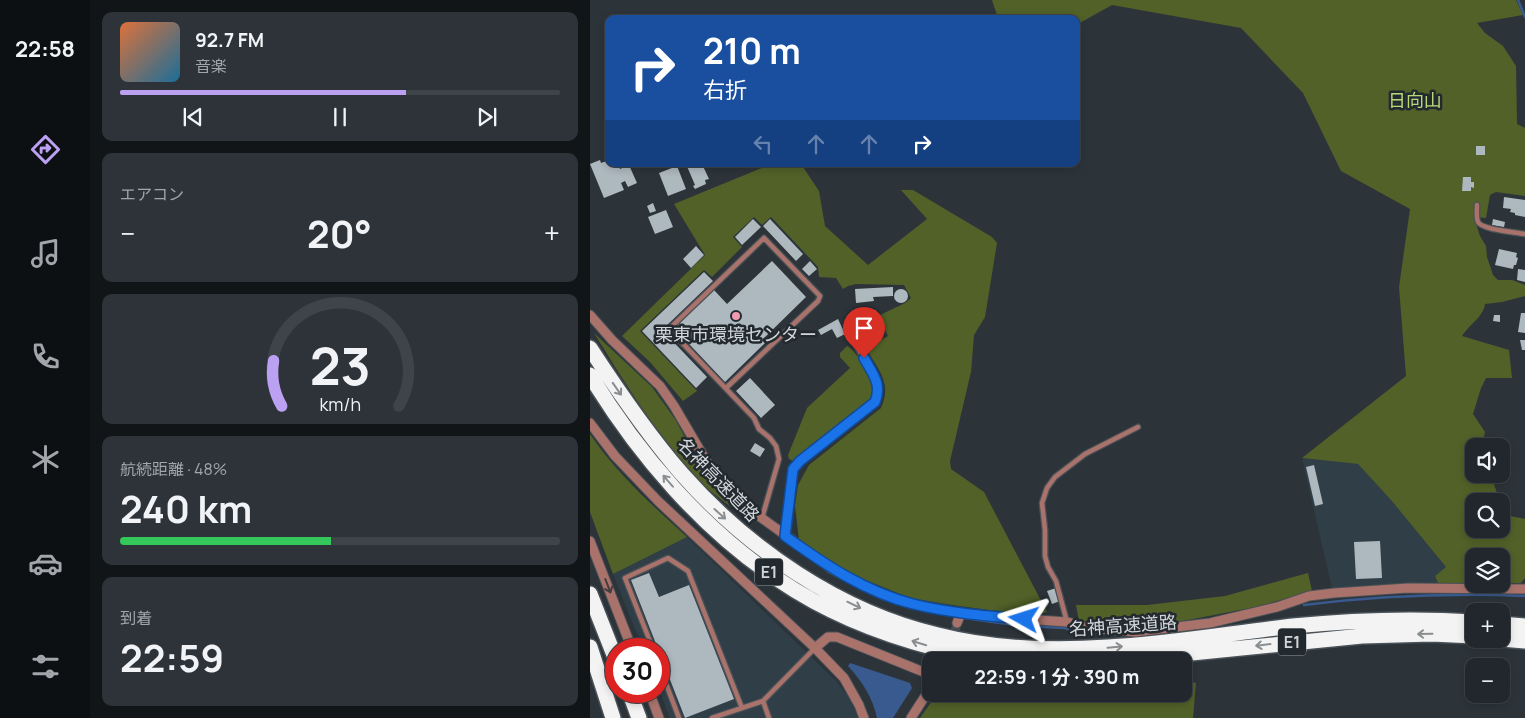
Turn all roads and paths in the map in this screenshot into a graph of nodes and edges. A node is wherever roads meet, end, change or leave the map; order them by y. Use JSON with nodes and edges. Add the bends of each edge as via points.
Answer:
{"nodes":[{"id":1,"x":1477,"y":205,"type":"dead end"},
{"id":2,"x":1525,"y":234,"type":"edge"},
{"id":3,"x":590,"y":315,"type":"edge"},
{"id":4,"x":858,"y":346,"type":"dead end"},
{"id":5,"x":590,"y":348,"type":"edge"},
{"id":6,"x":590,"y":375,"type":"edge"},
{"id":7,"x":726,"y":388,"type":"junction"},
{"id":8,"x":590,"y":424,"type":"edge"},
{"id":9,"x":1138,"y":427,"type":"dead end"},
{"id":10,"x":762,"y":519,"type":"junction"},
{"id":11,"x":785,"y":536,"type":"junction"},
{"id":12,"x":590,"y":541,"type":"edge"},
{"id":13,"x":1525,"y":589,"type":"edge"},
{"id":14,"x":590,"y":594,"type":"edge"},
{"id":15,"x":961,"y":613,"type":"junction"},
{"id":16,"x":1465,"y":621,"type":"edge"},
{"id":17,"x":1068,"y":622,"type":"junction"},
{"id":18,"x":957,"y":623,"type":"tunnel mouth"},
{"id":19,"x":1510,"y":625,"type":"edge"},
{"id":20,"x":1525,"y":626,"type":"edge"},
{"id":21,"x":1465,"y":636,"type":"edge"},
{"id":22,"x":607,"y":638,"type":"edge"},
{"id":23,"x":628,"y":638,"type":"edge"},
{"id":24,"x":649,"y":638,"type":"edge"},
{"id":25,"x":1510,"y":640,"type":"edge"},
{"id":26,"x":1525,"y":641,"type":"edge"},
{"id":27,"x":590,"y":648,"type":"edge"},
{"id":28,"x":814,"y":648,"type":"junction"},
{"id":29,"x":956,"y":652,"type":"edge"},
{"id":30,"x":1192,"y":653,"type":"edge"},
{"id":31,"x":922,"y":671,"type":"edge"},
{"id":32,"x":670,"y":694,"type":"edge"},
{"id":33,"x":764,"y":701,"type":"junction"},
{"id":34,"x":922,"y":701,"type":"edge"},
{"id":35,"x":633,"y":703,"type":"edge"},
{"id":36,"x":653,"y":703,"type":"edge"},
{"id":37,"x":742,"y":708,"type":"junction"},
{"id":38,"x":607,"y":718,"type":"edge"},
{"id":39,"x":613,"y":718,"type":"edge"},
{"id":40,"x":639,"y":718,"type":"edge"},
{"id":41,"x":659,"y":718,"type":"edge"},
{"id":42,"x":679,"y":718,"type":"edge"},
{"id":43,"x":712,"y":718,"type":"edge"},
{"id":44,"x":769,"y":718,"type":"edge"},
{"id":45,"x":864,"y":718,"type":"edge"},
{"id":46,"x":911,"y":718,"type":"edge"}],
"edges":[{"from":1,"to":2,"type":"lane","via":[[1480,225]]},
{"from":3,"to":10,"type":"street","via":[[660,386],[711,469],[745,506]]},
{"from":4,"to":11,"type":"lane","via":[[877,382],[879,393],[875,402],[793,469]]},
{"from":5,"to":16,"type":"highway","name":"名神高速道路","number":"E1","one_way":true,"via":[[670,460],[749,539],[817,585],[900,624],[979,643],[1071,649],[1150,644],[1361,620]]},
{"from":29,"to":6,"type":"highway","name":"名神高速道路","number":"E1","one_way":true,"via":[[896,636],[856,621],[779,580],[703,518],[670,483],[636,442]]},
{"from":7,"to":7,"type":"lane","via":[[669,329],[764,238],[820,296]]},
{"from":7,"to":10,"type":"lane","via":[[776,446],[779,459]]},
{"from":8,"to":28,"type":"street","via":[[658,501]]},
{"from":9,"to":17,"type":"lane","via":[[1085,454],[1055,477],[1047,488],[1042,503],[1045,556]]},
{"from":10,"to":11,"type":"street"},
{"from":11,"to":15,"type":"street","via":[[832,569],[884,595]]},
{"from":12,"to":23,"type":"street","one_way":true},
{"from":13,"to":17,"type":"street","via":[[1408,588],[1334,593],[1309,596],[1210,623],[1135,632]]},
{"from":14,"to":22,"type":"highway"},
{"from":15,"to":17,"type":"street"},
{"from":15,"to":18,"type":"street"},
{"from":19,"to":20,"type":"highway"},
{"from":21,"to":30,"type":"highway","name":"名神高速道路","number":"E1","one_way":true,"via":[[1362,636]]},
{"from":24,"to":37,"type":"lane","via":[[626,578],[668,558],[688,571]]},
{"from":25,"to":26,"type":"highway"},
{"from":27,"to":38,"type":"highway"},
{"from":27,"to":39,"type":"highway"},
{"from":28,"to":31,"type":"street","via":[[828,637],[836,637]]},
{"from":28,"to":33,"type":"lane"},
{"from":28,"to":45,"type":"street","via":[[844,678]]},
{"from":32,"to":42,"type":"lane"},
{"from":33,"to":37,"type":"lane"},
{"from":33,"to":44,"type":"lane"},
{"from":34,"to":46,"type":"street"},
{"from":35,"to":40,"type":"highway"},
{"from":36,"to":41,"type":"street"},
{"from":37,"to":43,"type":"lane"}]}
